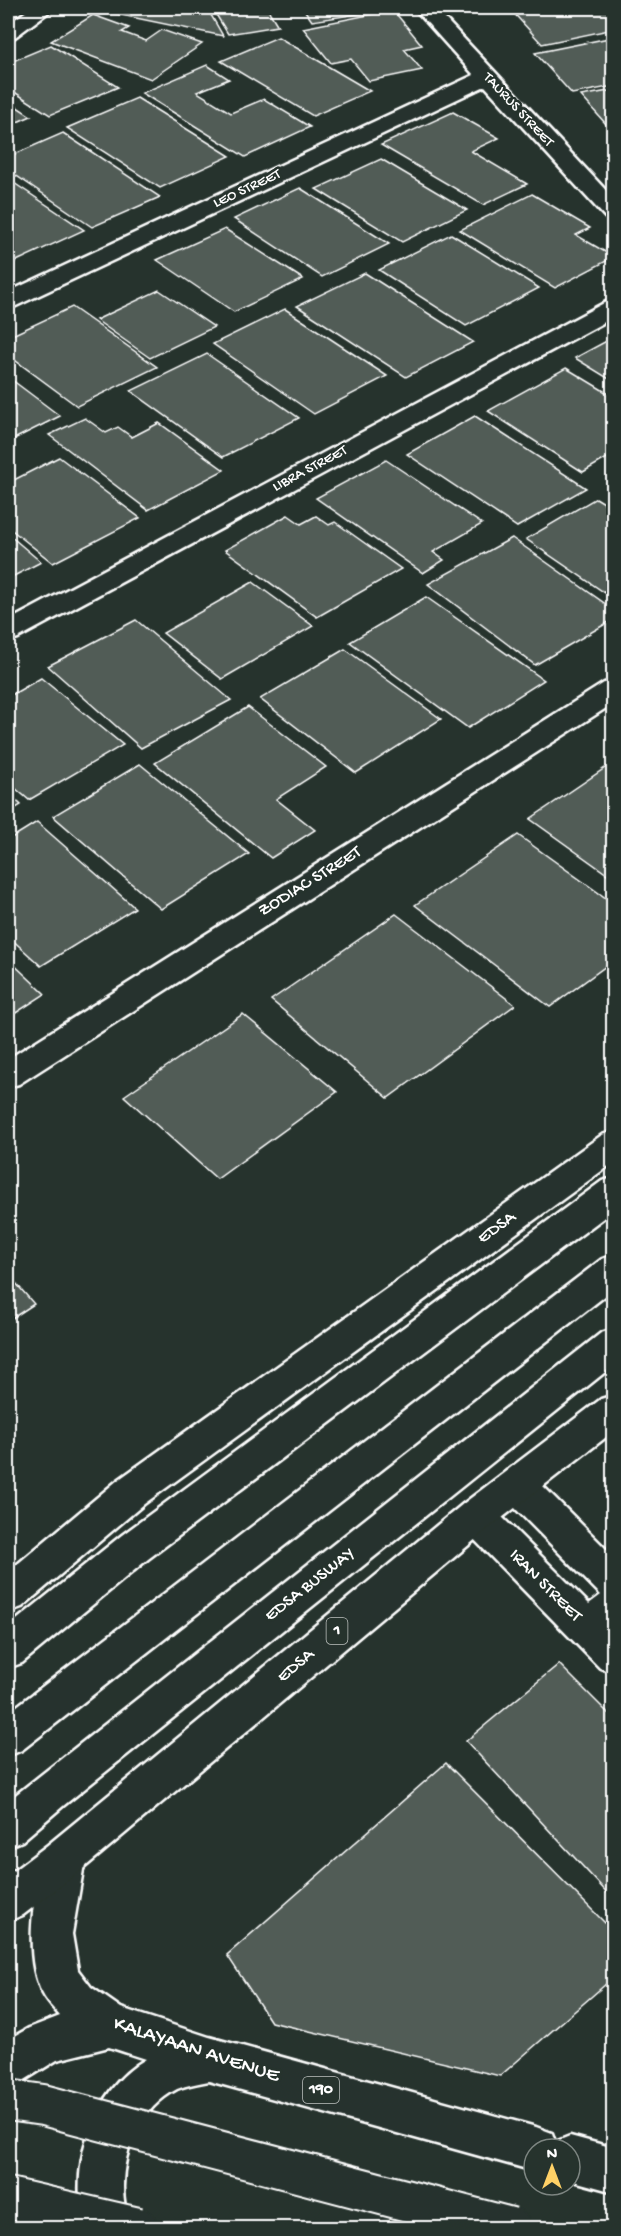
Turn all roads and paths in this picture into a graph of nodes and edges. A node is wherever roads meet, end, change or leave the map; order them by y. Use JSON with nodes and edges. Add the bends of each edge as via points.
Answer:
{"nodes":[{"id":1,"x":44,"y":8,"type":"edge"},
{"id":2,"x":424,"y":8,"type":"edge"},
{"id":3,"x":8,"y":33,"type":"edge"},
{"id":4,"x":487,"y":76,"type":"junction"},
{"id":5,"x":614,"y":213,"type":"edge"},
{"id":6,"x":8,"y":301,"type":"edge"},
{"id":7,"x":614,"y":307,"type":"edge"},
{"id":8,"x":8,"y":632,"type":"edge"},
{"id":9,"x":614,"y":690,"type":"edge"},
{"id":10,"x":8,"y":1075,"type":"edge"},
{"id":11,"x":614,"y":1144,"type":"edge"},
{"id":12,"x":614,"y":1191,"type":"edge"},
{"id":13,"x":614,"y":1269,"type":"edge"},
{"id":14,"x":614,"y":1344,"type":"edge"},
{"id":15,"x":614,"y":1410,"type":"edge"},
{"id":16,"x":518,"y":1486,"type":"junction"},
{"id":17,"x":131,"y":1492,"type":"junction"},
{"id":18,"x":476,"y":1516,"type":"junction"},
{"id":19,"x":8,"y":1572,"type":"edge"},
{"id":20,"x":614,"y":1583,"type":"edge"},
{"id":21,"x":8,"y":1595,"type":"edge"},
{"id":22,"x":600,"y":1618,"type":"edge"},
{"id":23,"x":8,"y":1650,"type":"edge"},
{"id":24,"x":614,"y":1655,"type":"edge"},
{"id":25,"x":8,"y":1737,"type":"edge"},
{"id":26,"x":8,"y":1827,"type":"edge"},
{"id":27,"x":64,"y":1858,"type":"junction"},
{"id":28,"x":8,"y":1900,"type":"edge"},
{"id":29,"x":109,"y":2025,"type":"junction"},
{"id":30,"x":209,"y":2059,"type":"junction"},
{"id":31,"x":8,"y":2066,"type":"edge"},
{"id":32,"x":8,"y":2100,"type":"edge"},
{"id":33,"x":522,"y":2145,"type":"edge"},
{"id":34,"x":582,"y":2161,"type":"edge"},
{"id":35,"x":614,"y":2170,"type":"edge"},
{"id":36,"x":8,"y":2198,"type":"edge"},
{"id":37,"x":106,"y":2229,"type":"edge"},
{"id":38,"x":138,"y":2229,"type":"edge"},
{"id":39,"x":511,"y":2229,"type":"edge"}],
"edges":[{"from":1,"to":3,"type":"main road"},
{"from":2,"to":4,"type":"main road","name":"TAURUS STREET"},
{"from":4,"to":5,"type":"main road","name":"TAURUS STREET"},
{"from":4,"to":6,"type":"main road","name":"LEO STREET"},
{"from":7,"to":8,"type":"main road","name":"LIBRA STREET"},
{"from":9,"to":10,"type":"main road","name":"ZODIAC STREET"},
{"from":11,"to":17,"type":"main road","name":"EDSA"},
{"from":12,"to":23,"type":"main road","via":[[135,1547]]},
{"from":13,"to":25,"type":"main road"},
{"from":14,"to":26,"type":"main road","name":"EDSA BUSWAY"},
{"from":15,"to":16,"type":"main road","name":"EDSA","number":"1"},
{"from":16,"to":18,"type":"main road","name":"EDSA","number":"1"},
{"from":16,"to":20,"type":"main road"},
{"from":17,"to":19,"type":"main road"},
{"from":17,"to":21,"type":"main road","name":"EDSA"},
{"from":18,"to":22,"type":"main road","name":"IRAN STREET"},
{"from":18,"to":27,"type":"main road","name":"EDSA","number":"1"},
{"from":22,"to":24,"type":"main road","name":"IRAN STREET"},
{"from":27,"to":28,"type":"main road","name":"EDSA","number":"1"},
{"from":27,"to":29,"type":"main road","name":"KALAYAAN AVENUE","number":"190","via":[[51,1934],[58,1979],[75,2002]]},
{"from":29,"to":30,"type":"main road","name":"KALAYAAN AVENUE","number":"190"},
{"from":29,"to":31,"type":"main road","via":[[56,2037]]},
{"from":30,"to":33,"type":"main road","name":"KALAYAAN AVENUE","number":"190"},
{"from":30,"to":37,"type":"main road","via":[[182,2065],[157,2077],[117,2119],[105,2146],[99,2175]]},
{"from":32,"to":39,"type":"main road","bridge":true,"via":[[43,2105]]},
{"from":34,"to":35,"type":"main road"},
{"from":36,"to":38,"type":"main road","bridge":true}]}
